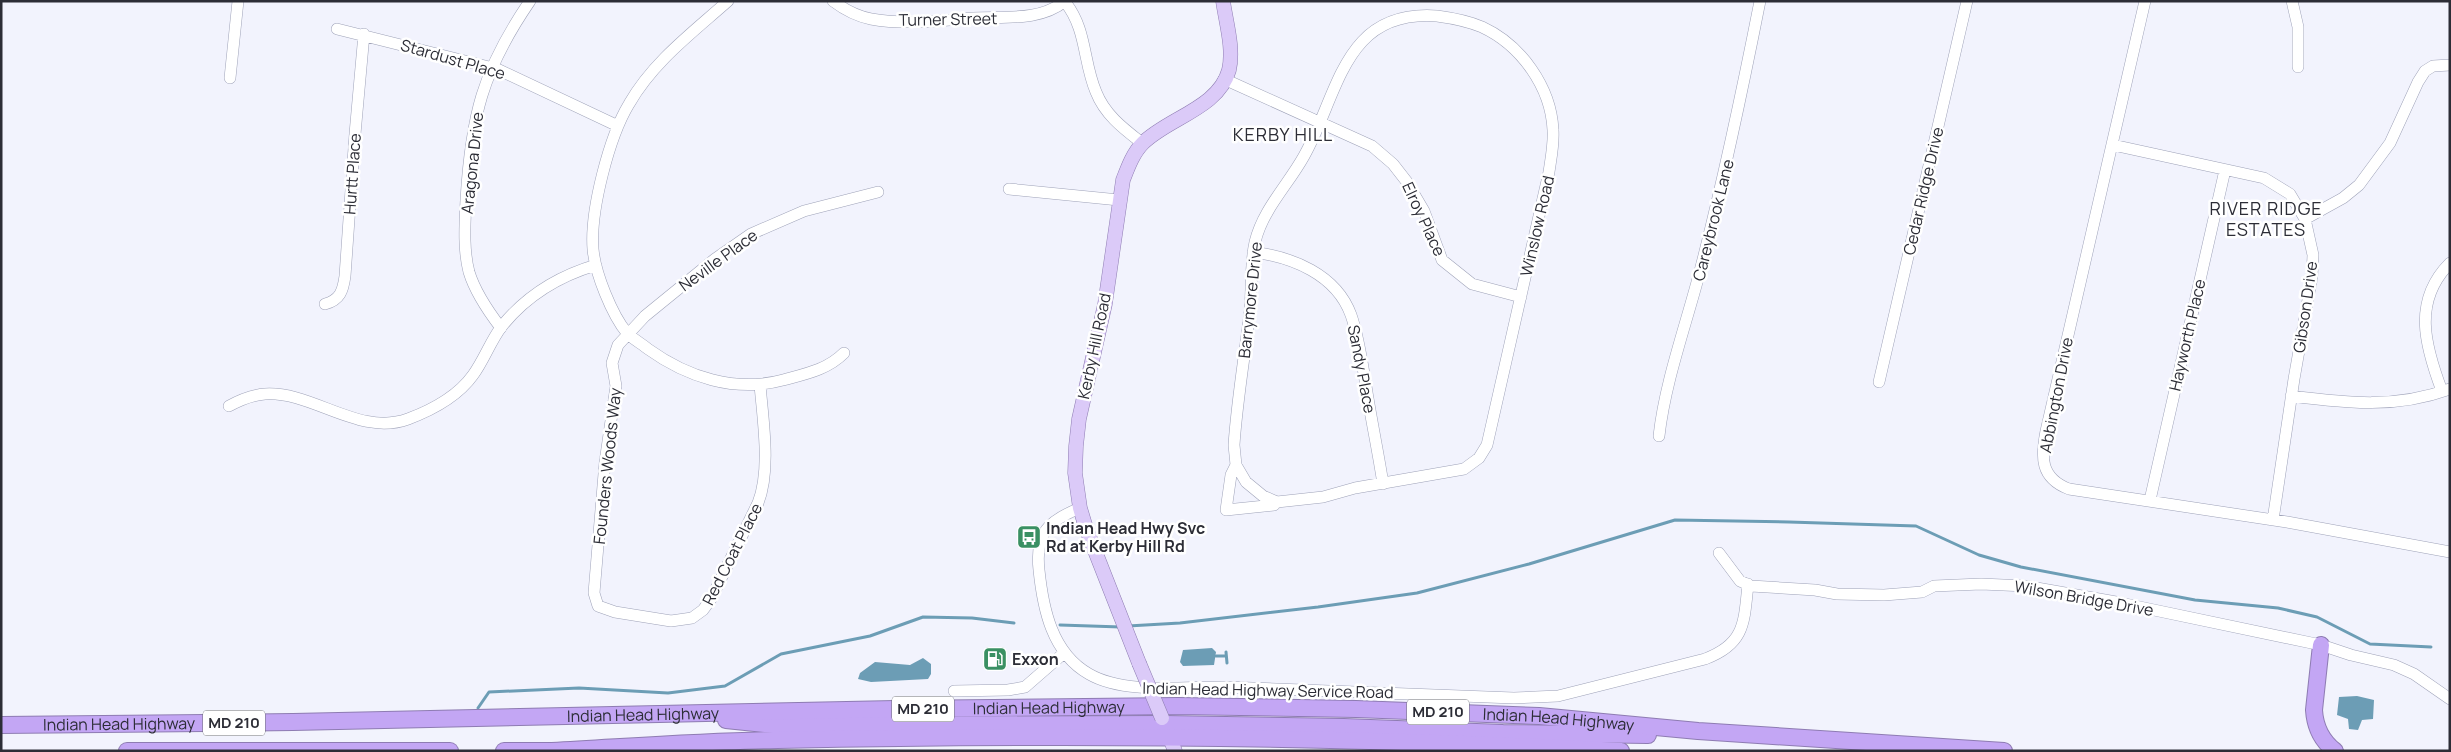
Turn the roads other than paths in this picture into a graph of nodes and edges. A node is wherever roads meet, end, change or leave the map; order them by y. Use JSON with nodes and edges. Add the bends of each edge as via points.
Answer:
{"nodes":[{"id":1,"x":238,"y":1,"type":"edge"},
{"id":2,"x":530,"y":1,"type":"edge"},
{"id":3,"x":728,"y":1,"type":"edge"},
{"id":4,"x":833,"y":1,"type":"edge"},
{"id":5,"x":1223,"y":1,"type":"edge"},
{"id":6,"x":1760,"y":1,"type":"edge"},
{"id":7,"x":1967,"y":1,"type":"edge"},
{"id":8,"x":2145,"y":1,"type":"edge"},
{"id":9,"x":2292,"y":1,"type":"edge"},
{"id":10,"x":1065,"y":2,"type":"edge"},
{"id":11,"x":337,"y":29,"type":"dead end"},
{"id":12,"x":364,"y":34,"type":"junction"},
{"id":13,"x":2450,"y":65,"type":"edge"},
{"id":14,"x":491,"y":67,"type":"junction"},
{"id":15,"x":2298,"y":68,"type":"dead end"},
{"id":16,"x":230,"y":78,"type":"dead end"},
{"id":17,"x":1224,"y":79,"type":"junction"},
{"id":18,"x":1320,"y":121,"type":"junction"},
{"id":19,"x":618,"y":126,"type":"junction"},
{"id":20,"x":1142,"y":143,"type":"junction"},
{"id":21,"x":2113,"y":145,"type":"junction"},
{"id":22,"x":2225,"y":170,"type":"junction"},
{"id":23,"x":1009,"y":189,"type":"dead end"},
{"id":24,"x":878,"y":192,"type":"dead end"},
{"id":25,"x":1119,"y":200,"type":"junction"},
{"id":26,"x":2305,"y":219,"type":"junction"},
{"id":27,"x":1253,"y":252,"type":"junction"},
{"id":28,"x":2450,"y":263,"type":"edge"},
{"id":29,"x":596,"y":264,"type":"junction"},
{"id":30,"x":1521,"y":298,"type":"junction"},
{"id":31,"x":325,"y":304,"type":"dead end"},
{"id":32,"x":500,"y":328,"type":"junction"},
{"id":33,"x":628,"y":333,"type":"junction"},
{"id":34,"x":844,"y":353,"type":"dead end"},
{"id":35,"x":1879,"y":382,"type":"dead end"},
{"id":36,"x":760,"y":385,"type":"junction"},
{"id":37,"x":2446,"y":390,"type":"edge"},
{"id":38,"x":2291,"y":396,"type":"junction"},
{"id":39,"x":229,"y":406,"type":"dead end"},
{"id":40,"x":1659,"y":436,"type":"dead end"},
{"id":41,"x":1236,"y":465,"type":"junction"},
{"id":42,"x":1383,"y":484,"type":"junction"},
{"id":43,"x":2150,"y":500,"type":"junction"},
{"id":44,"x":1277,"y":502,"type":"junction"},
{"id":45,"x":1080,"y":508,"type":"junction"},
{"id":46,"x":1226,"y":510,"type":"joint"},
{"id":47,"x":2273,"y":520,"type":"junction"},
{"id":48,"x":2450,"y":552,"type":"edge"},
{"id":49,"x":1719,"y":553,"type":"dead end"},
{"id":50,"x":1748,"y":584,"type":"junction"},
{"id":51,"x":596,"y":604,"type":"joint"},
{"id":52,"x":2321,"y":645,"type":"junction"},
{"id":53,"x":1064,"y":653,"type":"junction"},
{"id":54,"x":954,"y":690,"type":"dead end"},
{"id":55,"x":2450,"y":699,"type":"edge"},
{"id":56,"x":668,"y":713,"type":"junction"},
{"id":57,"x":1,"y":725,"type":"edge"},
{"id":58,"x":1698,"y":731,"type":"junction"},
{"id":59,"x":1168,"y":734,"type":"edge"},
{"id":60,"x":552,"y":750,"type":"edge"},
{"id":61,"x":127,"y":751,"type":"edge"},
{"id":62,"x":450,"y":751,"type":"edge"},
{"id":63,"x":504,"y":751,"type":"edge"},
{"id":64,"x":580,"y":751,"type":"edge"},
{"id":65,"x":1622,"y":751,"type":"edge"},
{"id":66,"x":2004,"y":751,"type":"edge"},
{"id":67,"x":2335,"y":751,"type":"edge"}],
"edges":[{"from":1,"to":16,"type":"street"},
{"from":2,"to":14,"type":"street","name":"Aragona Drive","via":[[504,40]]},
{"from":3,"to":19,"type":"street","via":[[654,69],[629,103]]},
{"from":4,"to":10,"type":"street","name":"Turner Street","via":[[854,14],[902,22],[1024,17],[1052,10]]},
{"from":5,"to":17,"type":"main road","name":"Kerby Hill Road","via":[[1230,51]]},
{"from":6,"to":40,"type":"street","name":"Careybrook Lane","via":[[1734,136],[1664,401]]},
{"from":7,"to":35,"type":"street","name":"Cedar Ridge Drive"},
{"from":8,"to":21,"type":"street","name":"Abbington Drive"},
{"from":9,"to":15,"type":"street","via":[[2298,38]]},
{"from":10,"to":20,"type":"street","via":[[1073,11],[1083,37],[1092,80],[1101,102],[1119,124]]},
{"from":11,"to":12,"type":"street","name":"Stardust Place"},
{"from":12,"to":14,"type":"street","name":"Stardust Place"},
{"from":12,"to":31,"type":"street","name":"Hurtt Place","via":[[345,276],[341,295],[336,301]]},
{"from":13,"to":26,"type":"street","via":[[2433,66],[2425,71],[2390,143],[2359,185]]},
{"from":14,"to":19,"type":"street","name":"Stardust Place"},
{"from":14,"to":32,"type":"street","name":"Aragona Drive","via":[[472,135],[466,197],[466,243],[472,280]]},
{"from":17,"to":18,"type":"street","name":"Elroy Place"},
{"from":17,"to":20,"type":"main road","name":"Kerby Hill Road","via":[[1220,88],[1208,98]]},
{"from":18,"to":27,"type":"street","name":"Barrymore Drive","via":[[1303,158],[1261,224]]},
{"from":18,"to":30,"type":"street","name":"Elroy Place","via":[[1372,146],[1393,164],[1424,210],[1442,260],[1452,269],[1479,287]]},
{"from":18,"to":30,"type":"street","name":"Winslow Road","via":[[1350,56],[1360,42],[1382,26],[1413,16],[1437,16],[1473,23],[1504,40],[1539,81],[1553,131],[1549,172]]},
{"from":19,"to":29,"type":"street","via":[[595,218],[593,249]]},
{"from":20,"to":25,"type":"main road","name":"Kerby Hill Road","via":[[1127,170]]},
{"from":21,"to":22,"type":"street","name":"Gibson Drive"},
{"from":21,"to":43,"type":"street","name":"Abbington Drive","via":[[2062,358],[2042,458],[2052,478],[2069,489]]},
{"from":22,"to":26,"type":"street","name":"Gibson Drive","via":[[2258,176],[2280,186],[2295,200]]},
{"from":22,"to":43,"type":"street","name":"Hayworth Place"},
{"from":23,"to":25,"type":"street"},
{"from":24,"to":33,"type":"street","name":"Neville Place","via":[[804,212],[751,234],[698,272]]},
{"from":25,"to":45,"type":"main road","name":"Kerby Hill Road","via":[[1105,304],[1081,408],[1076,446],[1075,473]]},
{"from":26,"to":38,"type":"street","name":"Gibson Drive","via":[[2313,265]]},
{"from":27,"to":41,"type":"street","name":"Barrymore Drive","via":[[1250,309],[1234,445]]},
{"from":27,"to":42,"type":"street","name":"Sandy Place","via":[[1298,262],[1322,278],[1347,305],[1358,337]]},
{"from":28,"to":37,"type":"street","via":[[2434,281],[2425,314],[2427,339]]},
{"from":29,"to":32,"type":"street","via":[[546,286]]},
{"from":29,"to":33,"type":"street","via":[[611,304]]},
{"from":30,"to":42,"type":"street","name":"Winslow Road","via":[[1489,438],[1479,458],[1470,467],[1458,471]]},
{"from":32,"to":39,"type":"street","via":[[473,375],[460,388],[433,408],[406,420],[386,423],[359,418],[282,394],[255,395]]},
{"from":33,"to":36,"type":"street","via":[[667,362],[690,374]]},
{"from":33,"to":51,"type":"street","name":"Founders Woods Way","via":[[616,348],[612,363],[616,386],[604,476],[594,593]]},
{"from":34,"to":36,"type":"street","via":[[821,369]]},
{"from":36,"to":51,"type":"street","name":"Red Coat Place","via":[[765,463],[761,495],[708,605],[692,618],[678,622],[616,612]]},
{"from":37,"to":38,"type":"street","via":[[2371,404]]},
{"from":38,"to":47,"type":"street","name":"Gibson Drive"},
{"from":41,"to":44,"type":"street","name":"Barrymore Drive","via":[[1250,486]]},
{"from":41,"to":46,"type":"street","name":"Barrymore Drive","via":[[1230,474]]},
{"from":42,"to":44,"type":"street","name":"Winslow Road","via":[[1323,497]]},
{"from":43,"to":47,"type":"street","name":"Abbington Drive"},
{"from":44,"to":46,"type":"street","name":"Winslow Road"},
{"from":45,"to":53,"type":"street","name":"Indian Head Highway Service Road","via":[[1048,527],[1037,554],[1048,622]]},
{"from":45,"to":59,"type":"main road","name":"Kerby Hill Road","bridge":true},
{"from":47,"to":48,"type":"street","name":"Abbington Drive"},
{"from":49,"to":50,"type":"street","via":[[1740,580]]},
{"from":50,"to":52,"type":"street","name":"Wilson Bridge Drive","via":[[1837,594],[1884,595],[1922,592],[1934,586],[2031,586]]},
{"from":50,"to":53,"type":"street","name":"Indian Head Highway Service Road","via":[[1740,633],[1724,650],[1705,659],[1558,696],[1514,698],[1133,687],[1090,674]]},
{"from":52,"to":55,"type":"street","name":"Wilson Bridge Drive","via":[[2394,665],[2414,674]]},
{"from":52,"to":67,"type":"highway","via":[[2315,719],[2320,732]]},
{"from":53,"to":54,"type":"street","via":[[1025,687]]},
{"from":56,"to":57,"type":"highway","name":"Indian Head Highway","number":"MD 210"},
{"from":56,"to":58,"type":"highway","name":"Indian Head Highway","number":"MD 210","via":[[1178,706],[1356,709],[1539,716]]},
{"from":56,"to":59,"type":"highway","via":[[774,725]]},
{"from":58,"to":59,"type":"highway","via":[[1623,736],[1344,727]]},
{"from":58,"to":66,"type":"highway","name":"Indian Head Highway","number":"MD 210"},
{"from":59,"to":60,"type":"highway","via":[[775,740]]},
{"from":59,"to":65,"type":"highway","via":[[1502,744]]},
{"from":60,"to":63,"type":"highway"},
{"from":60,"to":64,"type":"highway"},
{"from":61,"to":62,"type":"highway","name":"Indian Head Highway","number":"MD 210"}]}
